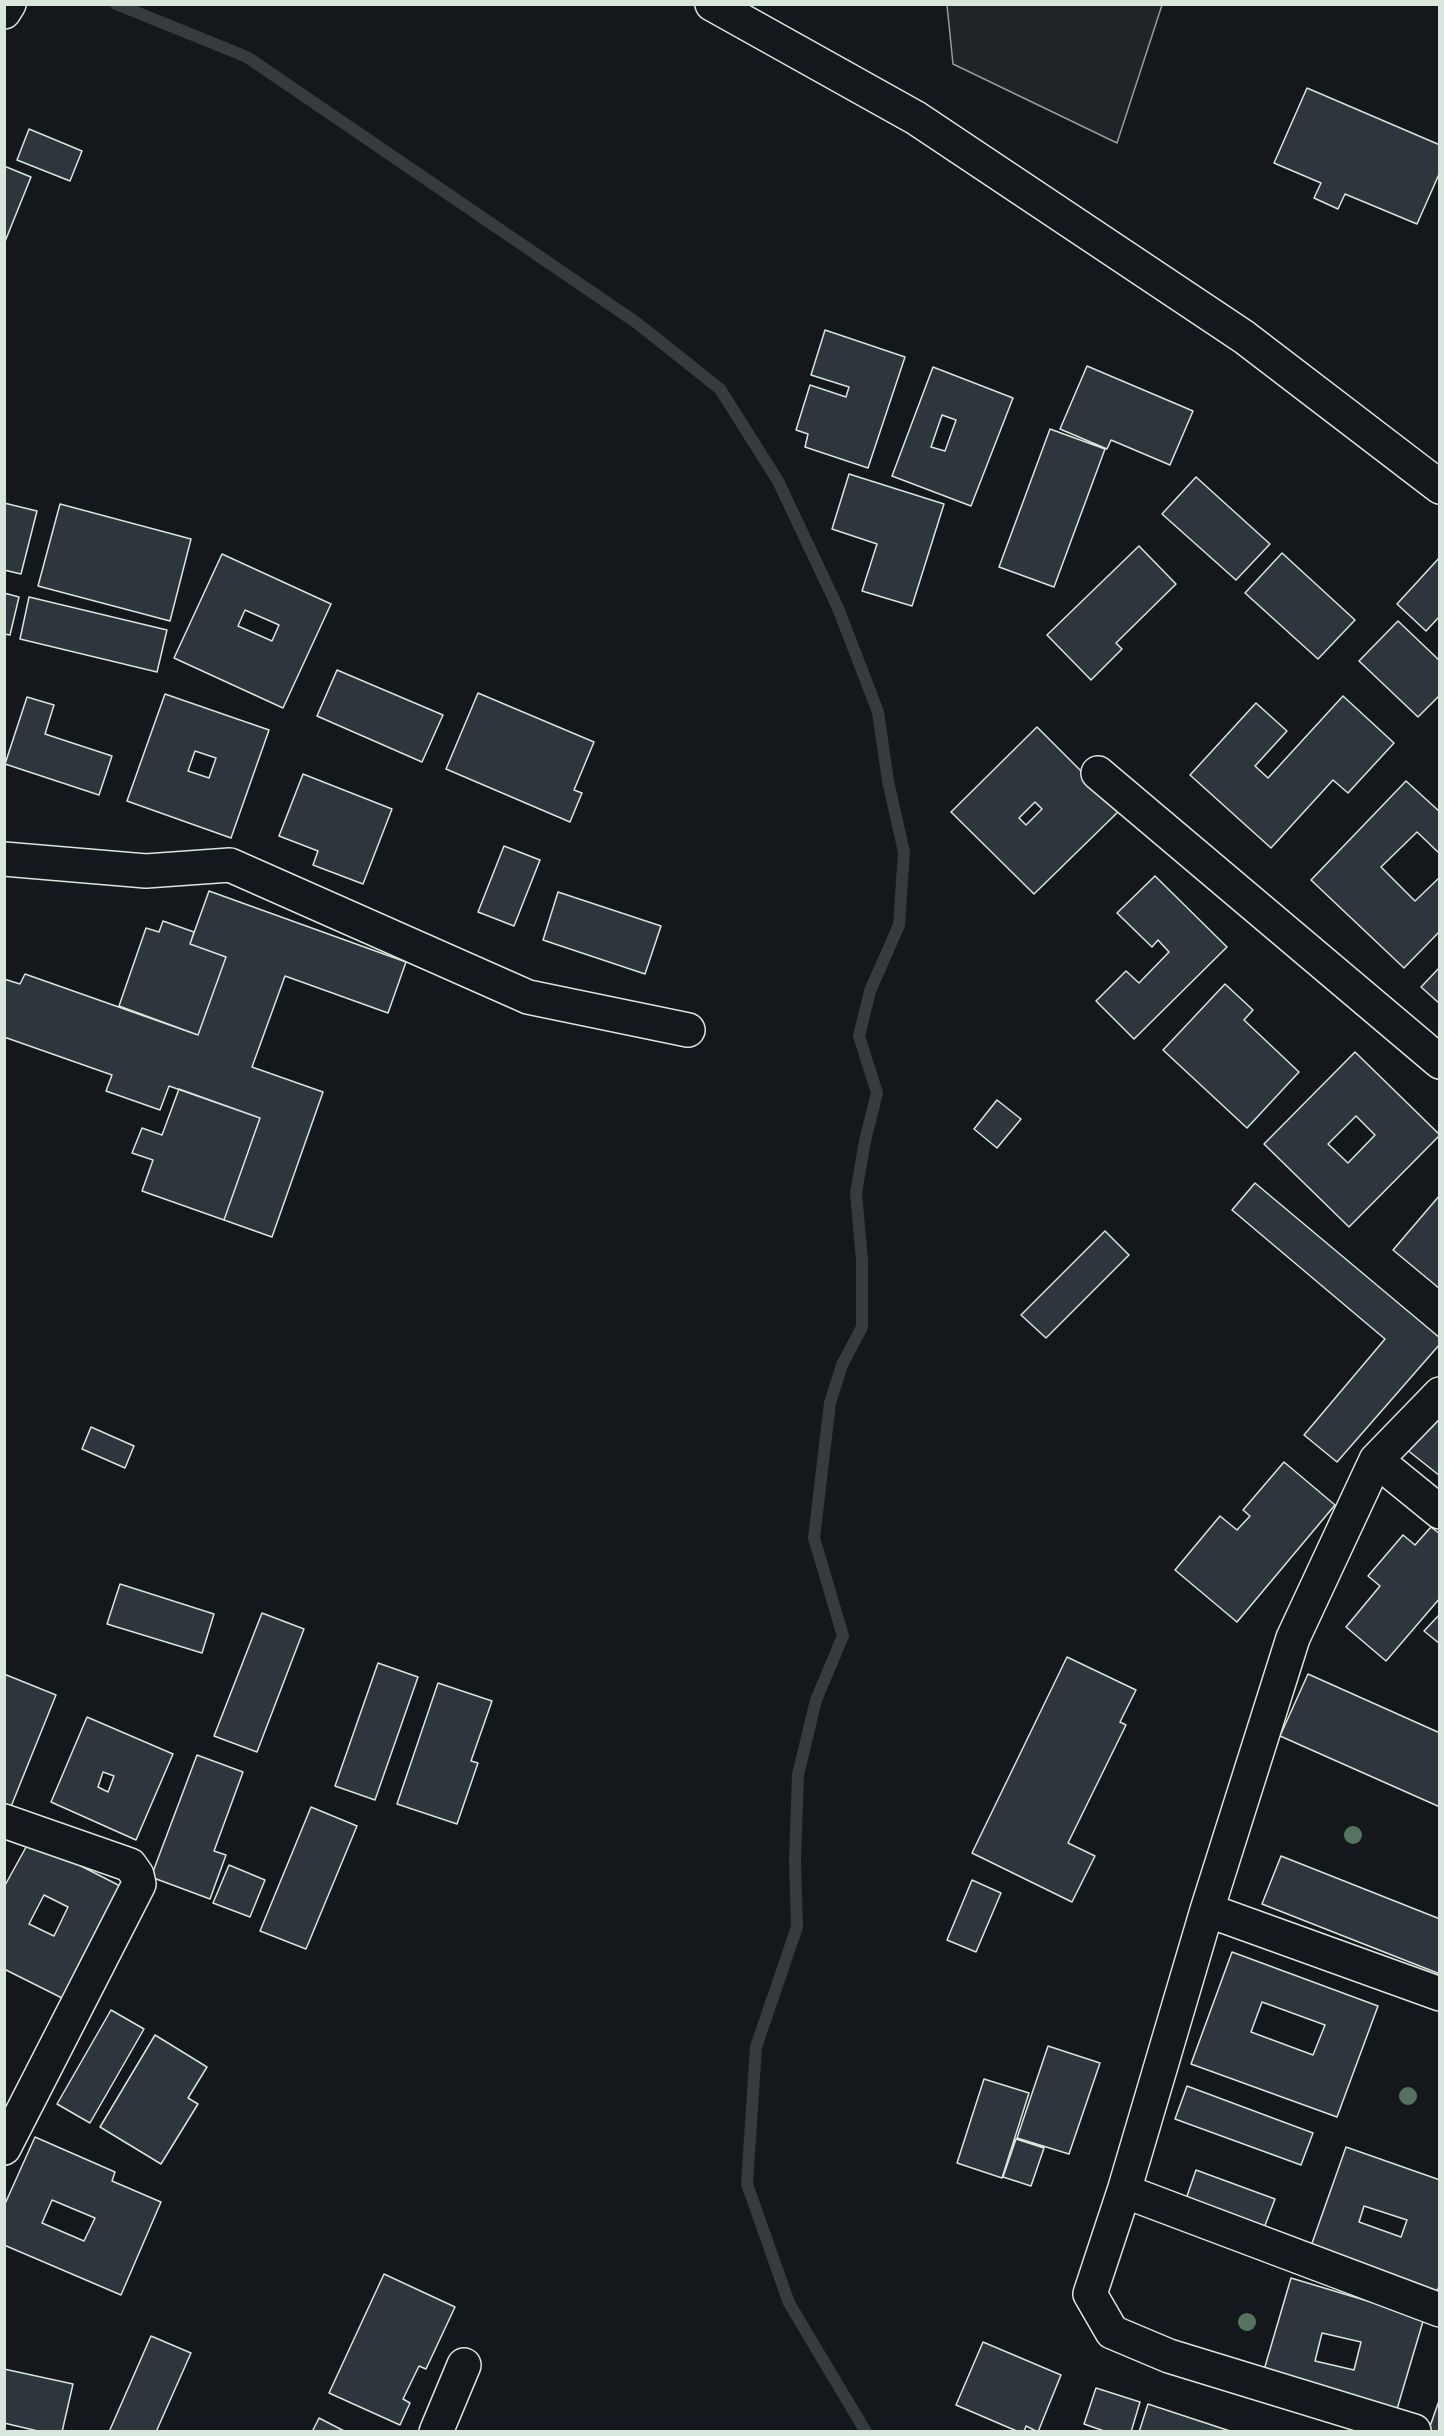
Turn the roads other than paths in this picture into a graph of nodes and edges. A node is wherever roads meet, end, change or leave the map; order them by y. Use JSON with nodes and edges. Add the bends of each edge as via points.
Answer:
{"nodes":[{"id":1,"x":9,"y":4,"type":"edge"},
{"id":2,"x":712,"y":4,"type":"edge"},
{"id":3,"x":4,"y":12,"type":"edge"},
{"id":4,"x":1440,"y":488,"type":"edge"},
{"id":5,"x":1098,"y":773,"type":"dead end"},
{"id":6,"x":4,"y":858,"type":"edge"},
{"id":7,"x":688,"y":1030,"type":"dead end"},
{"id":8,"x":1440,"y":1062,"type":"edge"},
{"id":9,"x":1440,"y":1394,"type":"edge"},
{"id":10,"x":1376,"y":1460,"type":"junction"},
{"id":11,"x":1440,"y":1512,"type":"edge"},
{"id":12,"x":4,"y":1821,"type":"edge"},
{"id":13,"x":1207,"y":1910,"type":"junction"},
{"id":14,"x":1440,"y":1995,"type":"edge"},
{"id":15,"x":4,"y":2148,"type":"edge"},
{"id":16,"x":1124,"y":2191,"type":"junction"},
{"id":17,"x":1440,"y":2310,"type":"edge"},
{"id":18,"x":464,"y":2365,"type":"dead end"},
{"id":19,"x":1414,"y":2431,"type":"edge"},
{"id":20,"x":436,"y":2432,"type":"edge"}],
"edges":[{"from":1,"to":3,"type":"street"},
{"from":2,"to":4,"type":"street","via":[[916,118],[1244,338]]},
{"from":5,"to":8,"type":"street"},
{"from":6,"to":7,"type":"street","via":[[146,871],[230,865],[528,997]]},
{"from":9,"to":10,"type":"street"},
{"from":10,"to":11,"type":"street"},
{"from":10,"to":13,"type":"street","via":[[1293,1638]]},
{"from":12,"to":15,"type":"street","via":[[130,1864],[139,1884]]},
{"from":13,"to":14,"type":"street"},
{"from":13,"to":16,"type":"street"},
{"from":16,"to":17,"type":"street"},
{"from":16,"to":19,"type":"street","via":[[1090,2294],[1112,2332],[1169,2355]]},
{"from":18,"to":20,"type":"street"}]}
